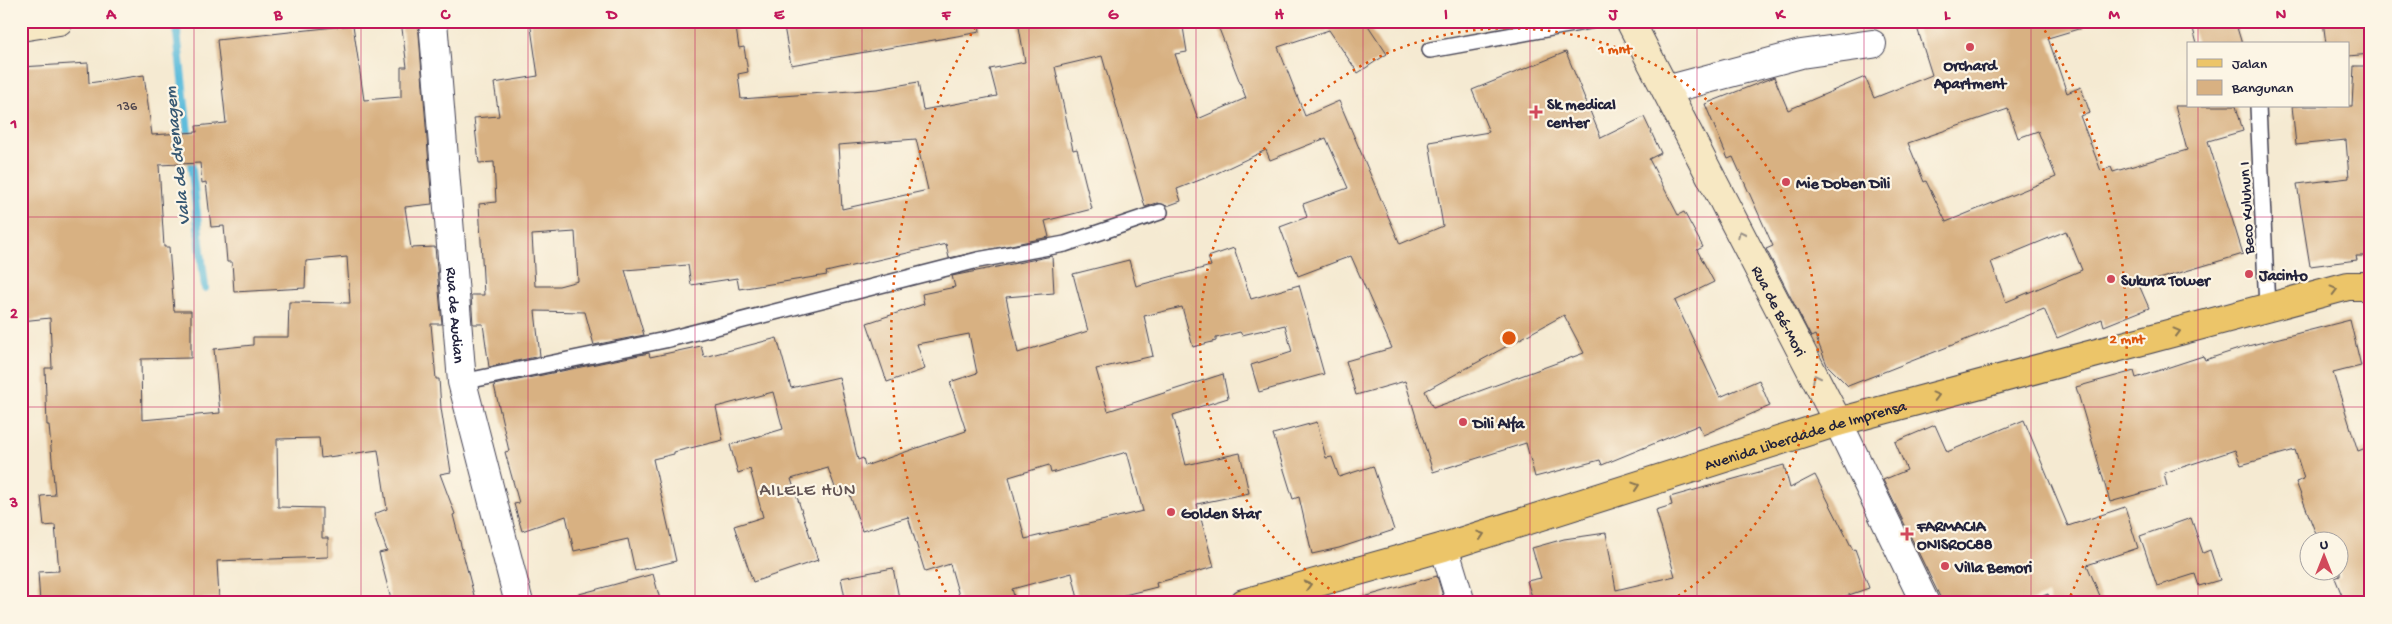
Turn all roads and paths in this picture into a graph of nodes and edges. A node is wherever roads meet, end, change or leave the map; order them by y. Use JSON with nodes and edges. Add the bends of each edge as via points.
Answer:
{"nodes":[{"id":1,"x":59,"y":21,"type":"edge"},
{"id":2,"x":433,"y":21,"type":"edge"},
{"id":3,"x":1590,"y":21,"type":"edge"},
{"id":4,"x":1630,"y":21,"type":"edge"},
{"id":5,"x":21,"y":27,"type":"edge"},
{"id":6,"x":1872,"y":44,"type":"dead end"},
{"id":7,"x":1430,"y":50,"type":"dead end"},
{"id":8,"x":1666,"y":90,"type":"junction"},
{"id":9,"x":2258,"y":108,"type":"edge"},
{"id":10,"x":1160,"y":212,"type":"dead end"},
{"id":11,"x":2371,"y":286,"type":"edge"},
{"id":12,"x":2267,"y":308,"type":"junction"},
{"id":13,"x":462,"y":382,"type":"junction"},
{"id":14,"x":1838,"y":422,"type":"junction"},
{"id":15,"x":1444,"y":547,"type":"junction"},
{"id":16,"x":519,"y":603,"type":"edge"},
{"id":17,"x":1244,"y":603,"type":"edge"},
{"id":18,"x":1461,"y":603,"type":"edge"},
{"id":19,"x":1925,"y":603,"type":"edge"}],
"edges":[{"from":1,"to":5,"type":"main road"},
{"from":2,"to":13,"type":"street","name":"Rua de Audian"},
{"from":3,"to":7,"type":"lane"},
{"from":4,"to":8,"type":"main road","name":"Rua de Bé-Mori"},
{"from":6,"to":8,"type":"street","via":[[1801,54]]},
{"from":14,"to":8,"type":"main road","name":"Rua de Bé-Mori","one_way":true},
{"from":9,"to":12,"type":"lane","name":"Beco Kuluhun I"},
{"from":10,"to":13,"type":"lane","via":[[1065,244],[978,260],[665,340]]},
{"from":12,"to":11,"type":"main road","name":"Avenida Liberdade de Imprensa","one_way":true,"via":[[2348,286]]},
{"from":14,"to":12,"type":"main road","name":"Avenida Liberdade de Imprensa","one_way":true},
{"from":13,"to":16,"type":"street","name":"Rua de Audian"},
{"from":15,"to":14,"type":"main road","name":"Avenida Liberdade de Imprensa","one_way":true},
{"from":14,"to":19,"type":"street","name":"Rua de Bé-Mori"},
{"from":17,"to":15,"type":"main road","name":"Avenida Liberdade de Imprensa","one_way":true},
{"from":15,"to":18,"type":"street"}]}
